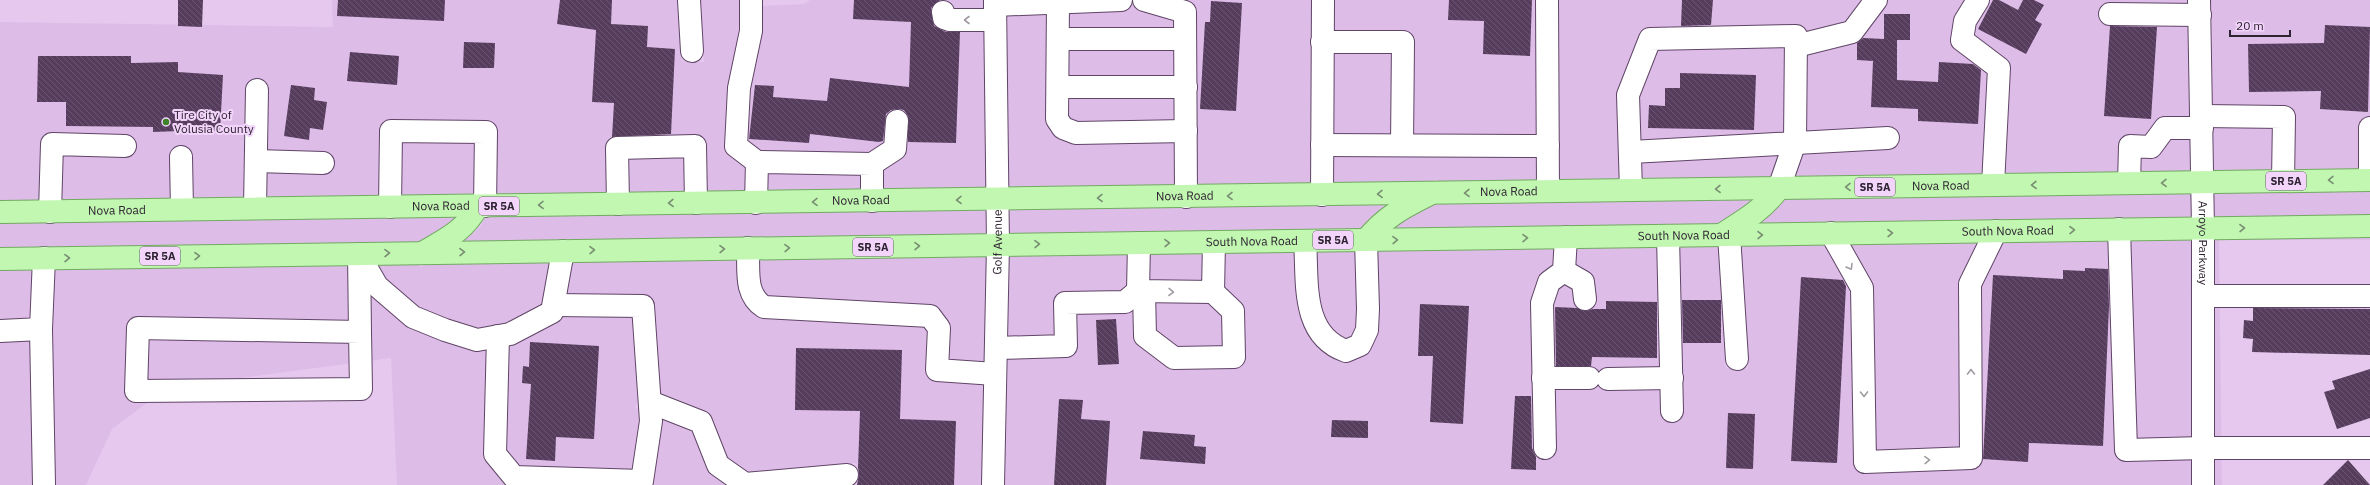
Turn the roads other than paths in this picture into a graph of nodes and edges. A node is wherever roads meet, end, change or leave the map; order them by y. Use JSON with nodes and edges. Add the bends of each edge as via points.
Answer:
{"nodes":[{"id":1,"x":689,"y":0,"type":"edge"},
{"id":2,"x":751,"y":0,"type":"edge"},
{"id":3,"x":1121,"y":0,"type":"edge"},
{"id":4,"x":1144,"y":0,"type":"edge"},
{"id":5,"x":1323,"y":0,"type":"edge"},
{"id":6,"x":1547,"y":0,"type":"edge"},
{"id":7,"x":1876,"y":0,"type":"edge"},
{"id":8,"x":1978,"y":0,"type":"edge"},
{"id":9,"x":1058,"y":3,"type":"junction"},
{"id":10,"x":2200,"y":8,"type":"edge"},
{"id":11,"x":995,"y":9,"type":"edge"},
{"id":12,"x":943,"y":12,"type":"dead end"},
{"id":13,"x":2110,"y":14,"type":"dead end"},
{"id":14,"x":1058,"y":39,"type":"junction"},
{"id":15,"x":1185,"y":39,"type":"junction"},
{"id":16,"x":1322,"y":42,"type":"junction"},
{"id":17,"x":1796,"y":46,"type":"junction"},
{"id":18,"x":692,"y":51,"type":"dead end"},
{"id":19,"x":1058,"y":87,"type":"junction"},
{"id":20,"x":1186,"y":87,"type":"junction"},
{"id":21,"x":258,"y":90,"type":"dead end"},
{"id":22,"x":896,"y":121,"type":"dead end"},
{"id":23,"x":2202,"y":122,"type":"junction"},
{"id":24,"x":2370,"y":128,"type":"edge"},
{"id":25,"x":1186,"y":131,"type":"junction"},
{"id":26,"x":1888,"y":138,"type":"dead end"},
{"id":27,"x":1795,"y":142,"type":"junction"},
{"id":28,"x":1322,"y":145,"type":"junction"},
{"id":29,"x":1402,"y":145,"type":"junction"},
{"id":30,"x":125,"y":146,"type":"dead end"},
{"id":31,"x":1548,"y":146,"type":"junction"},
{"id":32,"x":1631,"y":152,"type":"junction"},
{"id":33,"x":181,"y":156,"type":"dead end"},
{"id":34,"x":256,"y":162,"type":"junction"},
{"id":35,"x":757,"y":162,"type":"junction"},
{"id":36,"x":323,"y":163,"type":"dead end"},
{"id":37,"x":872,"y":164,"type":"junction"},
{"id":38,"x":2370,"y":180,"type":"edge"},
{"id":39,"x":2283,"y":181,"type":"junction"},
{"id":40,"x":2202,"y":182,"type":"junction"},
{"id":41,"x":2129,"y":183,"type":"junction"},
{"id":42,"x":1993,"y":185,"type":"junction"},
{"id":43,"x":1779,"y":188,"type":"junction"},
{"id":44,"x":1631,"y":190,"type":"junction"},
{"id":45,"x":1548,"y":191,"type":"junction"},
{"id":46,"x":1433,"y":193,"type":"junction"},
{"id":47,"x":1322,"y":195,"type":"junction"},
{"id":48,"x":1186,"y":197,"type":"junction"},
{"id":49,"x":998,"y":199,"type":"junction"},
{"id":50,"x":872,"y":201,"type":"junction"},
{"id":51,"x":756,"y":202,"type":"junction"},
{"id":52,"x":696,"y":203,"type":"junction"},
{"id":53,"x":618,"y":204,"type":"junction"},
{"id":54,"x":482,"y":206,"type":"junction"},
{"id":55,"x":390,"y":207,"type":"junction"},
{"id":56,"x":255,"y":208,"type":"junction"},
{"id":57,"x":182,"y":209,"type":"junction"},
{"id":58,"x":0,"y":212,"type":"edge"},
{"id":59,"x":50,"y":212,"type":"junction"},
{"id":60,"x":2370,"y":226,"type":"edge"},
{"id":61,"x":2203,"y":228,"type":"junction"},
{"id":62,"x":2119,"y":229,"type":"junction"},
{"id":63,"x":1996,"y":231,"type":"junction"},
{"id":64,"x":1831,"y":234,"type":"junction"},
{"id":65,"x":1725,"y":235,"type":"junction"},
{"id":66,"x":1668,"y":236,"type":"junction"},
{"id":67,"x":1566,"y":237,"type":"junction"},
{"id":68,"x":1366,"y":240,"type":"junction"},
{"id":69,"x":1305,"y":241,"type":"junction"},
{"id":70,"x":1214,"y":242,"type":"junction"},
{"id":71,"x":1139,"y":243,"type":"junction"},
{"id":72,"x":998,"y":245,"type":"junction"},
{"id":73,"x":748,"y":248,"type":"junction"},
{"id":74,"x":563,"y":251,"type":"junction"},
{"id":75,"x":423,"y":253,"type":"junction"},
{"id":76,"x":359,"y":254,"type":"junction"},
{"id":77,"x":44,"y":258,"type":"junction"},
{"id":78,"x":0,"y":259,"type":"edge"},
{"id":79,"x":1564,"y":271,"type":"junction"},
{"id":80,"x":1141,"y":291,"type":"junction"},
{"id":81,"x":1213,"y":292,"type":"junction"},
{"id":82,"x":2203,"y":296,"type":"junction"},
{"id":83,"x":2370,"y":296,"type":"edge"},
{"id":84,"x":1585,"y":298,"type":"dead end"},
{"id":85,"x":554,"y":305,"type":"junction"},
{"id":86,"x":41,"y":329,"type":"junction"},
{"id":87,"x":0,"y":331,"type":"edge"},
{"id":88,"x":360,"y":332,"type":"junction"},
{"id":89,"x":498,"y":336,"type":"junction"},
{"id":90,"x":996,"y":348,"type":"junction"},
{"id":91,"x":1736,"y":359,"type":"dead end"},
{"id":92,"x":995,"y":374,"type":"junction"},
{"id":93,"x":1543,"y":378,"type":"junction"},
{"id":94,"x":1672,"y":378,"type":"junction"},
{"id":95,"x":650,"y":402,"type":"junction"},
{"id":96,"x":1672,"y":411,"type":"dead end"},
{"id":97,"x":1545,"y":448,"type":"dead end"},
{"id":98,"x":2203,"y":448,"type":"junction"},
{"id":99,"x":2370,"y":448,"type":"edge"},
{"id":100,"x":847,"y":474,"type":"dead end"},
{"id":101,"x":44,"y":485,"type":"edge"},
{"id":102,"x":993,"y":485,"type":"edge"},
{"id":103,"x":2203,"y":485,"type":"edge"}],
"edges":[{"from":1,"to":18,"type":"street"},
{"from":2,"to":35,"type":"street","via":[[751,31],[739,88],[736,146]]},
{"from":3,"to":9,"type":"street"},
{"from":4,"to":15,"type":"street","via":[[1185,12]]},
{"from":5,"to":16,"type":"street"},
{"from":6,"to":31,"type":"street"},
{"from":7,"to":17,"type":"street","via":[[1852,32]]},
{"from":8,"to":42,"type":"street","via":[[1965,21],[1962,40],[1999,68]]},
{"from":9,"to":11,"type":"street"},
{"from":9,"to":14,"type":"street"},
{"from":10,"to":13,"type":"street"},
{"from":10,"to":23,"type":"street","name":"Arroyo Parkway"},
{"from":11,"to":12,"type":"street","one_way":true,"via":[[950,20],[944,18]]},
{"from":11,"to":49,"type":"street","name":"Golf Avenue"},
{"from":14,"to":15,"type":"street"},
{"from":14,"to":19,"type":"street"},
{"from":15,"to":20,"type":"street"},
{"from":16,"to":28,"type":"street"},
{"from":16,"to":29,"type":"street","via":[[1403,42]]},
{"from":17,"to":27,"type":"street"},
{"from":17,"to":32,"type":"street","via":[[1796,36],[1650,39],[1628,95]]},
{"from":19,"to":20,"type":"street"},
{"from":19,"to":25,"type":"street","via":[[1057,119],[1063,128],[1076,133]]},
{"from":20,"to":25,"type":"street"},
{"from":21,"to":34,"type":"street"},
{"from":22,"to":37,"type":"street","via":[[895,149]]},
{"from":23,"to":39,"type":"street","via":[[2284,117]]},
{"from":23,"to":40,"type":"street","name":"Arroyo Parkway"},
{"from":23,"to":41,"type":"street","via":[[2165,128],[2151,147],[2130,146]]},
{"from":24,"to":38,"type":"street"},
{"from":25,"to":48,"type":"street"},
{"from":26,"to":27,"type":"street"},
{"from":27,"to":32,"type":"street"},
{"from":27,"to":43,"type":"street"},
{"from":28,"to":29,"type":"street"},
{"from":28,"to":47,"type":"street"},
{"from":29,"to":31,"type":"street"},
{"from":30,"to":59,"type":"street","via":[[52,144]]},
{"from":31,"to":45,"type":"street"},
{"from":32,"to":44,"type":"street"},
{"from":33,"to":57,"type":"street"},
{"from":34,"to":36,"type":"street"},
{"from":34,"to":56,"type":"street"},
{"from":35,"to":37,"type":"street"},
{"from":35,"to":51,"type":"street"},
{"from":37,"to":50,"type":"street"},
{"from":38,"to":39,"type":"main road","name":"Nova Road","number":"SR 5A","one_way":true},
{"from":39,"to":40,"type":"main road","name":"Nova Road","number":"SR 5A"},
{"from":40,"to":41,"type":"main road","name":"Nova Road","number":"SR 5A","one_way":true},
{"from":40,"to":61,"type":"street","name":"Arroyo Parkway"},
{"from":41,"to":42,"type":"main road","name":"Nova Road","number":"SR 5A","one_way":true},
{"from":42,"to":43,"type":"main road","name":"Nova Road","number":"SR 5A","one_way":true},
{"from":43,"to":44,"type":"main road","name":"Nova Road","number":"SR 5A","one_way":true},
{"from":43,"to":65,"type":"main road","via":[[1769,202]]},
{"from":44,"to":45,"type":"main road","name":"Nova Road","number":"SR 5A"},
{"from":45,"to":46,"type":"main road","name":"Nova Road","number":"SR 5A","one_way":true},
{"from":46,"to":47,"type":"main road","name":"Nova Road","number":"SR 5A","one_way":true},
{"from":46,"to":68,"type":"main road","via":[[1394,212]]},
{"from":47,"to":48,"type":"main road","name":"Nova Road","number":"SR 5A","one_way":true},
{"from":48,"to":49,"type":"main road","name":"Nova Road","number":"SR 5A","one_way":true},
{"from":49,"to":50,"type":"main road","name":"Nova Road","number":"SR 5A","one_way":true},
{"from":49,"to":72,"type":"street","name":"Golf Avenue"},
{"from":50,"to":51,"type":"main road","name":"Nova Road","number":"SR 5A","one_way":true},
{"from":51,"to":52,"type":"main road","name":"Nova Road","number":"SR 5A"},
{"from":52,"to":53,"type":"main road","name":"Nova Road","number":"SR 5A","one_way":true},
{"from":52,"to":53,"type":"street","via":[[695,146],[687,146],[617,148]]},
{"from":53,"to":54,"type":"main road","name":"Nova Road","number":"SR 5A","one_way":true},
{"from":54,"to":55,"type":"main road","name":"Nova Road","number":"SR 5A"},
{"from":54,"to":55,"type":"street","via":[[486,132],[391,132]]},
{"from":54,"to":75,"type":"main road","via":[[460,231]]},
{"from":55,"to":56,"type":"main road","name":"Nova Road","number":"SR 5A"},
{"from":56,"to":57,"type":"main road","name":"Nova Road","number":"SR 5A"},
{"from":57,"to":59,"type":"main road","name":"Nova Road","number":"SR 5A"},
{"from":58,"to":59,"type":"main road","name":"Nova Road","number":"SR 5A"},
{"from":61,"to":60,"type":"main road","name":"South Nova Road","number":"SR 5A","one_way":true},
{"from":61,"to":62,"type":"main road","name":"South Nova Road","number":"SR 5A"},
{"from":61,"to":82,"type":"street","name":"Arroyo Parkway"},
{"from":63,"to":62,"type":"main road","name":"South Nova Road","number":"SR 5A","one_way":true},
{"from":62,"to":98,"type":"street","via":[[2126,450]]},
{"from":64,"to":63,"type":"main road","name":"South Nova Road","number":"SR 5A","one_way":true},
{"from":64,"to":63,"type":"street","one_way":true,"via":[[1862,288],[1865,462],[1971,458],[1970,284]]},
{"from":65,"to":64,"type":"main road","name":"South Nova Road","number":"SR 5A","one_way":true},
{"from":65,"to":66,"type":"main road","name":"South Nova Road","number":"SR 5A"},
{"from":65,"to":91,"type":"street"},
{"from":66,"to":67,"type":"main road","name":"South Nova Road","number":"SR 5A"},
{"from":66,"to":94,"type":"street"},
{"from":68,"to":67,"type":"main road","name":"South Nova Road","number":"SR 5A","one_way":true},
{"from":67,"to":79,"type":"street"},
{"from":68,"to":69,"type":"main road","name":"South Nova Road","number":"SR 5A"},
{"from":68,"to":69,"type":"street","via":[[1367,330],[1360,345],[1346,351],[1336,348],[1325,338],[1316,328],[1310,315]]},
{"from":69,"to":70,"type":"main road","name":"South Nova Road","number":"SR 5A"},
{"from":71,"to":70,"type":"main road","name":"South Nova Road","number":"SR 5A","one_way":true},
{"from":70,"to":81,"type":"street"},
{"from":72,"to":71,"type":"main road","name":"South Nova Road","number":"SR 5A","one_way":true},
{"from":71,"to":80,"type":"street"},
{"from":73,"to":72,"type":"main road","number":"SR 5A","one_way":true},
{"from":72,"to":90,"type":"street","name":"Golf Avenue"},
{"from":74,"to":73,"type":"main road","number":"SR 5A","one_way":true},
{"from":73,"to":92,"type":"street","via":[[750,291],[756,302],[764,307],[930,316],[939,328],[937,370]]},
{"from":75,"to":74,"type":"main road","number":"SR 5A","one_way":true},
{"from":74,"to":85,"type":"street"},
{"from":76,"to":75,"type":"main road","number":"SR 5A","one_way":true},
{"from":77,"to":76,"type":"main road","number":"SR 5A","one_way":true},
{"from":76,"to":88,"type":"street"},
{"from":76,"to":89,"type":"street","via":[[377,286],[413,317],[477,340]]},
{"from":77,"to":78,"type":"main road","number":"SR 5A"},
{"from":77,"to":86,"type":"street"},
{"from":79,"to":84,"type":"street","via":[[1583,282]]},
{"from":79,"to":93,"type":"street","via":[[1549,282],[1542,303]]},
{"from":80,"to":81,"type":"street","one_way":true},
{"from":80,"to":81,"type":"street","via":[[1145,336],[1174,358],[1234,357],[1233,311]]},
{"from":80,"to":90,"type":"street","via":[[1125,302],[1066,303],[1066,346]]},
{"from":82,"to":83,"type":"street"},
{"from":82,"to":98,"type":"street","name":"Arroyo Parkway"},
{"from":85,"to":89,"type":"street","via":[[552,312],[510,334]]},
{"from":85,"to":95,"type":"street","via":[[643,306]]},
{"from":86,"to":87,"type":"street"},
{"from":86,"to":101,"type":"street"},
{"from":88,"to":88,"type":"street","via":[[138,328],[136,391],[361,389]]},
{"from":89,"to":95,"type":"street","via":[[495,454],[514,477],[642,481],[651,421]]},
{"from":90,"to":92,"type":"street","name":"Golf Avenue"},
{"from":92,"to":102,"type":"street","name":"Golf Avenue"},
{"from":93,"to":94,"type":"street"},
{"from":93,"to":97,"type":"street"},
{"from":94,"to":96,"type":"street"},
{"from":95,"to":100,"type":"street","via":[[701,422],[718,465],[745,484]]},
{"from":98,"to":99,"type":"street"},
{"from":98,"to":103,"type":"street","name":"Arroyo Parkway"}]}
